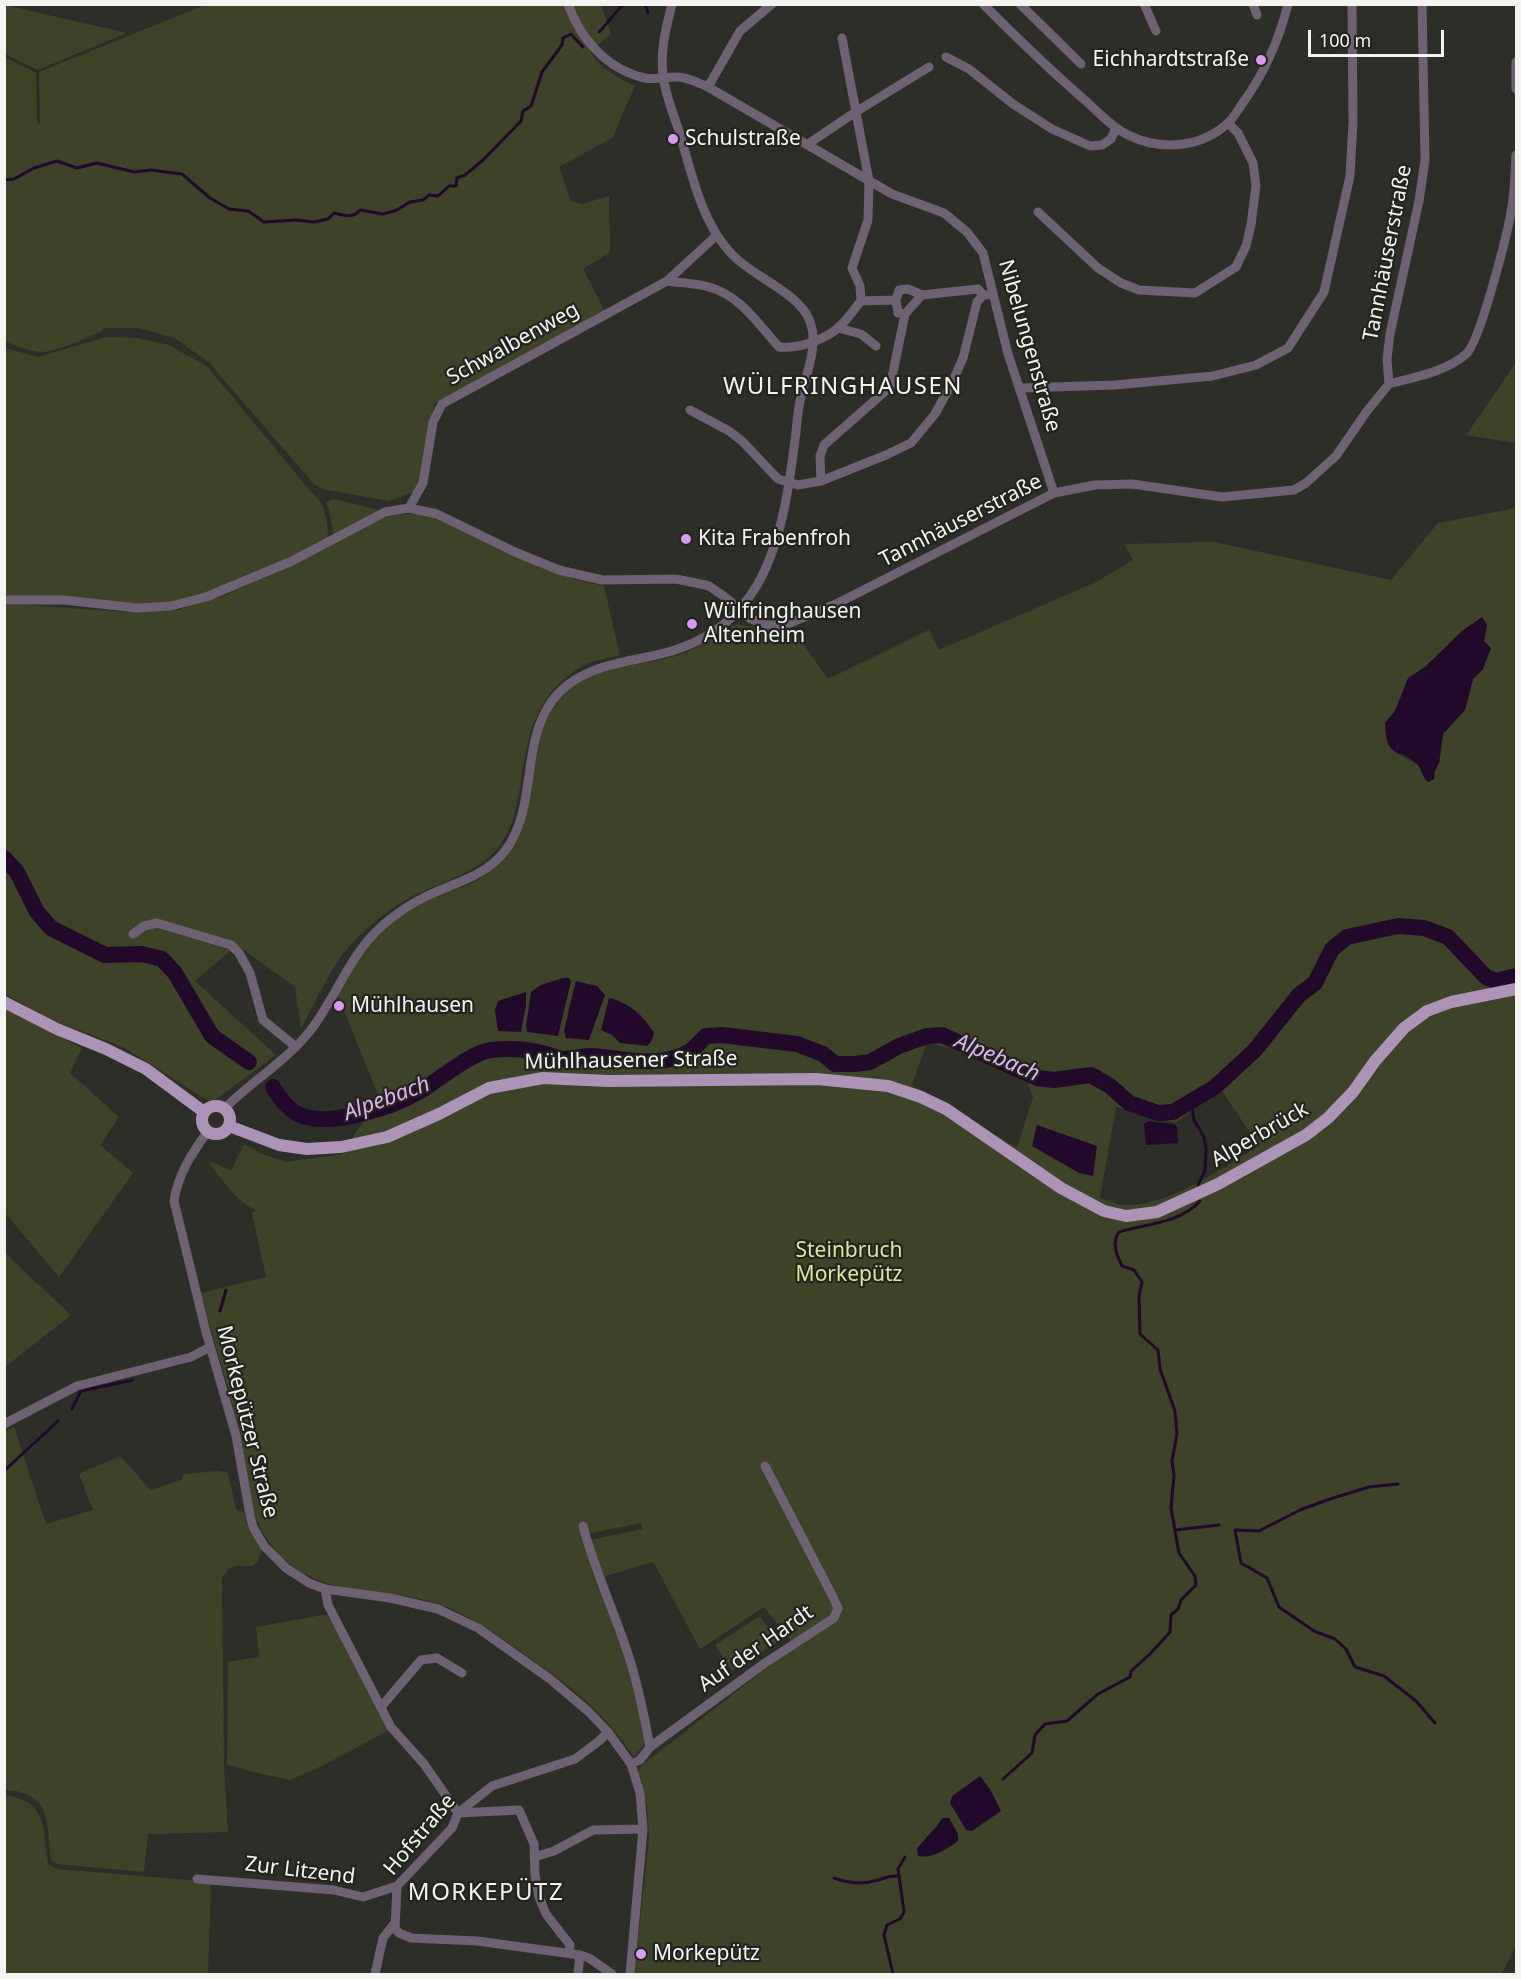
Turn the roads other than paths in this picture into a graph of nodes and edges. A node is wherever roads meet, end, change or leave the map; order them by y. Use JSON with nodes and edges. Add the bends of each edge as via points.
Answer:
{"nodes":[{"id":1,"x":568,"y":4,"type":"edge"},
{"id":2,"x":672,"y":4,"type":"edge"},
{"id":3,"x":772,"y":4,"type":"edge"},
{"id":4,"x":983,"y":4,"type":"edge"},
{"id":5,"x":1020,"y":4,"type":"edge"},
{"id":6,"x":1144,"y":4,"type":"edge"},
{"id":7,"x":1253,"y":4,"type":"edge"},
{"id":8,"x":1288,"y":4,"type":"edge"},
{"id":9,"x":1352,"y":4,"type":"edge"},
{"id":10,"x":1422,"y":4,"type":"edge"},
{"id":11,"x":1257,"y":15,"type":"dead end"},
{"id":12,"x":1156,"y":31,"type":"dead end"},
{"id":13,"x":842,"y":38,"type":"dead end"},
{"id":14,"x":946,"y":57,"type":"dead end"},
{"id":15,"x":1516,"y":62,"type":"edge"},
{"id":16,"x":1081,"y":64,"type":"dead end"},
{"id":17,"x":929,"y":67,"type":"dead end"},
{"id":18,"x":663,"y":78,"type":"junction"},
{"id":19,"x":708,"y":87,"type":"junction"},
{"id":20,"x":1516,"y":89,"type":"edge"},
{"id":21,"x":854,"y":113,"type":"junction"},
{"id":22,"x":1228,"y":123,"type":"junction"},
{"id":23,"x":1116,"y":128,"type":"junction"},
{"id":24,"x":808,"y":144,"type":"junction"},
{"id":25,"x":1516,"y":155,"type":"edge"},
{"id":26,"x":869,"y":181,"type":"junction"},
{"id":27,"x":1038,"y":212,"type":"dead end"},
{"id":28,"x":717,"y":235,"type":"junction"},
{"id":29,"x":667,"y":281,"type":"junction"},
{"id":30,"x":992,"y":288,"type":"junction"},
{"id":31,"x":981,"y":292,"type":"junction"},
{"id":32,"x":922,"y":295,"type":"junction"},
{"id":33,"x":896,"y":300,"type":"junction"},
{"id":34,"x":861,"y":301,"type":"junction"},
{"id":35,"x":905,"y":314,"type":"junction"},
{"id":36,"x":838,"y":328,"type":"junction"},
{"id":37,"x":813,"y":342,"type":"junction"},
{"id":38,"x":876,"y":346,"type":"dead end"},
{"id":39,"x":1389,"y":384,"type":"junction"},
{"id":40,"x":1021,"y":388,"type":"junction"},
{"id":41,"x":690,"y":410,"type":"dead end"},
{"id":42,"x":821,"y":481,"type":"junction"},
{"id":43,"x":790,"y":483,"type":"junction"},
{"id":44,"x":1054,"y":493,"type":"junction"},
{"id":45,"x":409,"y":508,"type":"junction"},
{"id":46,"x":4,"y":600,"type":"edge"},
{"id":47,"x":741,"y":609,"type":"junction"},
{"id":48,"x":133,"y":934,"type":"dead end"},
{"id":49,"x":1516,"y":989,"type":"edge"},
{"id":50,"x":4,"y":1002,"type":"edge"},
{"id":51,"x":296,"y":1047,"type":"junction"},
{"id":52,"x":225,"y":1108,"type":"junction"},
{"id":53,"x":204,"y":1112,"type":"junction"},
{"id":54,"x":230,"y":1126,"type":"junction"},
{"id":55,"x":208,"y":1131,"type":"junction"},
{"id":56,"x":1028,"y":1167,"type":"joint"},
{"id":57,"x":210,"y":1347,"type":"junction"},
{"id":58,"x":4,"y":1425,"type":"edge"},
{"id":59,"x":765,"y":1466,"type":"dead end"},
{"id":60,"x":583,"y":1526,"type":"dead end"},
{"id":61,"x":325,"y":1589,"type":"junction"},
{"id":62,"x":462,"y":1673,"type":"dead end"},
{"id":63,"x":381,"y":1707,"type":"junction"},
{"id":64,"x":608,"y":1732,"type":"junction"},
{"id":65,"x":650,"y":1747,"type":"junction"},
{"id":66,"x":631,"y":1764,"type":"junction"},
{"id":67,"x":458,"y":1813,"type":"junction"},
{"id":68,"x":644,"y":1829,"type":"junction"},
{"id":69,"x":534,"y":1857,"type":"junction"},
{"id":70,"x":197,"y":1878,"type":"dead end"},
{"id":71,"x":397,"y":1886,"type":"junction"},
{"id":72,"x":394,"y":1924,"type":"junction"},
{"id":73,"x":569,"y":1953,"type":"junction"},
{"id":74,"x":580,"y":1955,"type":"junction"},
{"id":75,"x":375,"y":1974,"type":"edge"},
{"id":76,"x":578,"y":1974,"type":"edge"},
{"id":77,"x":612,"y":1974,"type":"edge"},
{"id":78,"x":630,"y":1974,"type":"edge"}],
"edges":[{"from":1,"to":18,"type":"street","via":[[581,31],[604,59],[623,71]]},
{"from":2,"to":18,"type":"street","via":[[662,53]]},
{"from":3,"to":19,"type":"street","via":[[740,31]]},
{"from":4,"to":23,"type":"street"},
{"from":5,"to":16,"type":"street"},
{"from":6,"to":12,"type":"street"},
{"from":7,"to":11,"type":"street"},
{"from":8,"to":22,"type":"street","via":[[1262,74]]},
{"from":9,"to":40,"type":"street","via":[[1350,176],[1324,292],[1288,348],[1256,365],[1213,376],[1114,386]]},
{"from":10,"to":39,"type":"street","name":"Tannhäuserstraße","via":[[1425,160],[1390,334]]},
{"from":13,"to":21,"type":"street"},
{"from":14,"to":23,"type":"street","via":[[1052,129],[1090,146],[1111,139]]},
{"from":15,"to":20,"type":"street"},
{"from":17,"to":21,"type":"street"},
{"from":18,"to":19,"type":"street","name":"Nibelungenstraße","via":[[680,77]]},
{"from":18,"to":28,"type":"street","via":[[702,205]]},
{"from":19,"to":24,"type":"street","name":"Nibelungenstraße"},
{"from":21,"to":24,"type":"street"},
{"from":21,"to":26,"type":"street"},
{"from":22,"to":23,"type":"street","via":[[1207,136],[1173,146],[1141,140]]},
{"from":22,"to":27,"type":"street","via":[[1238,133],[1253,163],[1256,186],[1251,225],[1236,267],[1195,292],[1139,290],[1121,283],[1090,261]]},
{"from":24,"to":26,"type":"street","name":"Nibelungenstraße"},
{"from":25,"to":39,"type":"street","via":[[1512,206],[1477,337],[1467,354],[1441,369]]},
{"from":26,"to":30,"type":"street","name":"Nibelungenstraße","via":[[944,213],[967,232],[983,253]]},
{"from":26,"to":34,"type":"street","via":[[868,220],[852,268],[861,285]]},
{"from":28,"to":29,"type":"street","name":"Schwalbenweg"},
{"from":28,"to":37,"type":"street","via":[[738,260],[799,306],[809,318]]},
{"from":29,"to":37,"type":"street","via":[[708,286],[728,295],[751,313],[779,347]]},
{"from":29,"to":45,"type":"street","name":"Schwalbenweg","via":[[442,404],[433,422],[423,483]]},
{"from":30,"to":31,"type":"street","via":[[987,284]]},
{"from":30,"to":40,"type":"street","name":"Nibelungenstraße","via":[[1008,354]]},
{"from":31,"to":32,"type":"street"},
{"from":31,"to":42,"type":"street","via":[[952,383],[935,414],[911,443]]},
{"from":32,"to":33,"type":"street","via":[[899,290]]},
{"from":32,"to":35,"type":"street"},
{"from":33,"to":34,"type":"street"},
{"from":33,"to":35,"type":"street","via":[[898,313]]},
{"from":34,"to":36,"type":"street"},
{"from":35,"to":42,"type":"street","via":[[890,387],[824,445],[820,456]]},
{"from":36,"to":37,"type":"street"},
{"from":36,"to":38,"type":"street","via":[[861,334]]},
{"from":37,"to":43,"type":"street","via":[[800,399]]},
{"from":39,"to":44,"type":"street","name":"Tannhäuserstraße","via":[[1336,456],[1294,490],[1222,497],[1132,484],[1095,484]]},
{"from":40,"to":44,"type":"street","name":"Nibelungenstraße"},
{"from":41,"to":43,"type":"street","via":[[729,431],[778,479]]},
{"from":42,"to":43,"type":"street"},
{"from":43,"to":47,"type":"street","via":[[773,555]]},
{"from":44,"to":47,"type":"street","name":"Tannhäuserstraße","via":[[836,604],[785,624],[768,625],[751,619]]},
{"from":45,"to":46,"type":"street","via":[[385,512],[292,561],[206,597],[171,606],[137,608],[64,600]]},
{"from":45,"to":47,"type":"street","name":"Tannhäuserstraße","via":[[437,514],[559,570],[602,580],[676,579],[696,583],[709,586]]},
{"from":47,"to":51,"type":"street","via":[[692,644],[667,654],[590,671],[553,700],[534,745],[521,820],[506,850],[485,870],[421,898],[380,927],[357,952],[326,1009]]},
{"from":48,"to":51,"type":"street","via":[[157,923],[231,945],[250,973],[263,1020]]},
{"from":49,"to":56,"type":"main road","name":"Alperbrück","via":[[1427,1011],[1404,1028],[1353,1092],[1306,1135],[1218,1184],[1157,1212],[1126,1216],[1104,1210]]},
{"from":50,"to":53,"type":"main road","via":[[146,1069]]},
{"from":51,"to":52,"type":"street"},
{"from":52,"to":53,"type":"main road","via":[[213,1105]]},
{"from":52,"to":54,"type":"main road"},
{"from":53,"to":55,"type":"main road","via":[[202,1120]]},
{"from":54,"to":55,"type":"main road","via":[[220,1134]]},
{"from":54,"to":56,"type":"main road","name":"Mühlhausener Straße","via":[[279,1145],[341,1148],[387,1137],[489,1088],[543,1078],[840,1080],[888,1086],[921,1097],[946,1109]]},
{"from":55,"to":57,"type":"street","name":"Morkepützer Straße","via":[[183,1168],[174,1201]]},
{"from":57,"to":58,"type":"street","via":[[191,1357],[78,1386]]},
{"from":57,"to":61,"type":"street","name":"Morkepützer Straße","via":[[236,1436],[253,1527],[264,1546],[286,1568]]},
{"from":59,"to":65,"type":"street","name":"Auf der Hardt","via":[[838,1608],[834,1618]]},
{"from":60,"to":65,"type":"street","via":[[627,1648]]},
{"from":61,"to":63,"type":"street","via":[[328,1605]]},
{"from":61,"to":64,"type":"street","name":"Morkepützer Straße","via":[[438,1609],[478,1628],[550,1679]]},
{"from":62,"to":63,"type":"street","via":[[437,1658],[421,1660]]},
{"from":63,"to":67,"type":"street"},
{"from":64,"to":66,"type":"street","name":"Morkepützer Straße"},
{"from":64,"to":67,"type":"street","name":"Hofstraße","via":[[575,1759],[492,1786]]},
{"from":65,"to":66,"type":"street","name":"Auf der Hardt"},
{"from":66,"to":68,"type":"street","name":"Morkepützer Straße","via":[[640,1793]]},
{"from":67,"to":69,"type":"street","via":[[519,1810],[534,1845]]},
{"from":67,"to":71,"type":"street","name":"Hofstraße","via":[[452,1828]]},
{"from":68,"to":69,"type":"street","via":[[593,1830]]},
{"from":68,"to":78,"type":"street","name":"Morkepützer Straße"},
{"from":69,"to":73,"type":"street","via":[[539,1897],[546,1914],[570,1945]]},
{"from":70,"to":71,"type":"street","name":"Zur Litzend","via":[[334,1890],[363,1897]]},
{"from":71,"to":72,"type":"street","name":"Hofstraße"},
{"from":72,"to":73,"type":"street","via":[[399,1933],[411,1938],[477,1941]]},
{"from":72,"to":75,"type":"street","via":[[383,1938]]},
{"from":73,"to":74,"type":"street"},
{"from":74,"to":76,"type":"street"},
{"from":74,"to":77,"type":"street"}]}
